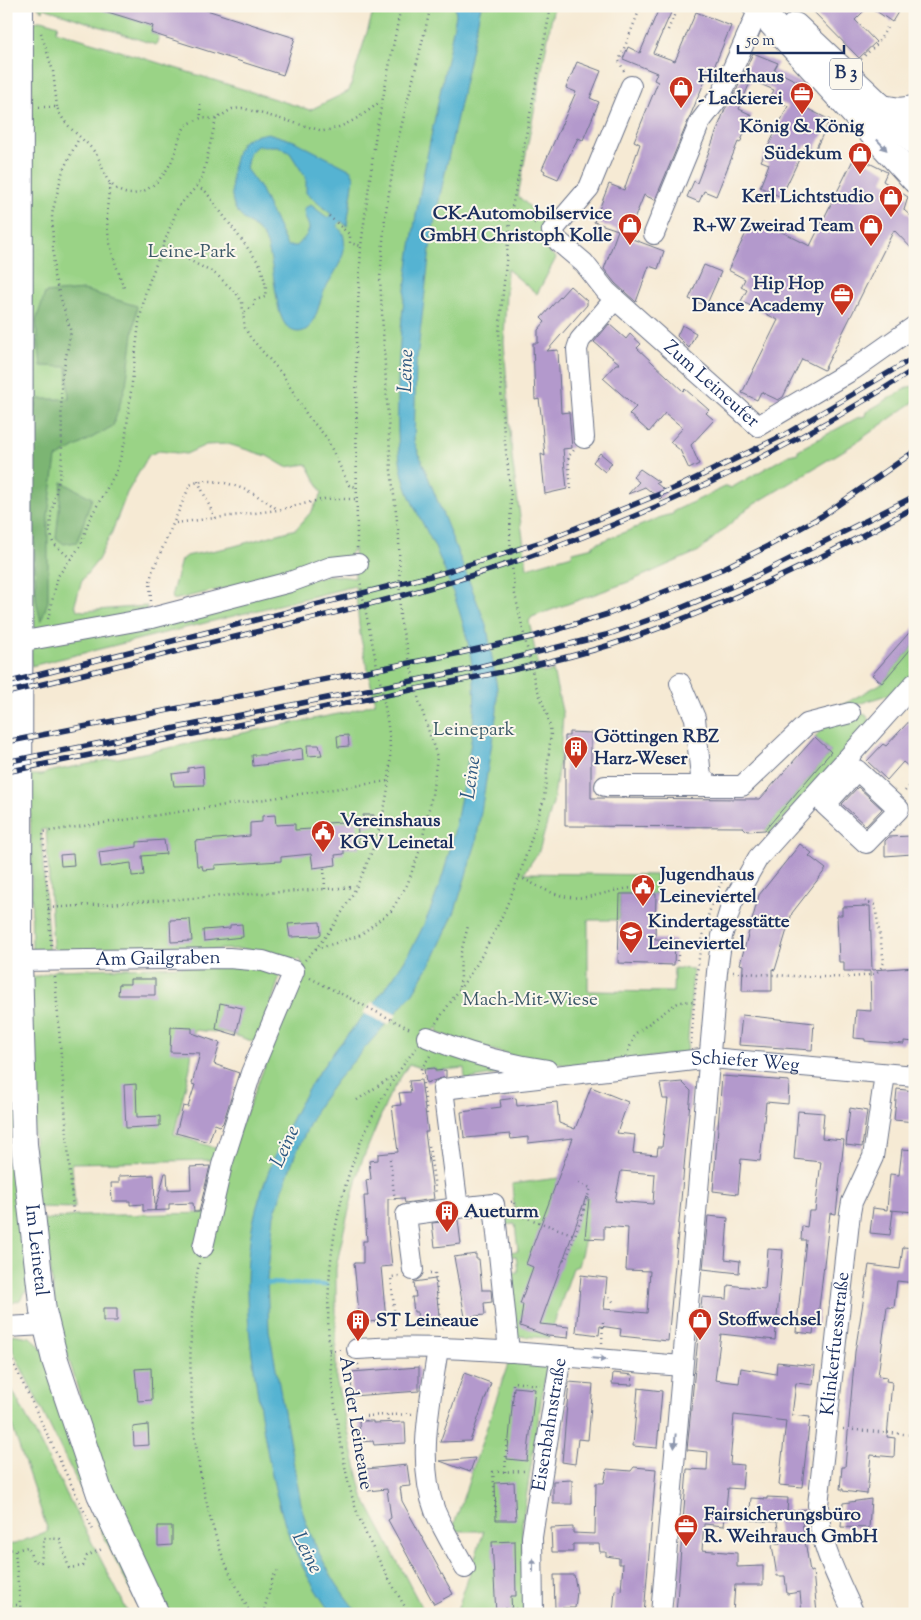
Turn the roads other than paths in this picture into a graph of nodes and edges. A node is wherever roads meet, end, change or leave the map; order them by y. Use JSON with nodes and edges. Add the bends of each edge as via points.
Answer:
{"nodes":[{"id":1,"x":20,"y":6,"type":"edge"},
{"id":2,"x":764,"y":7,"type":"edge"},
{"id":3,"x":632,"y":86,"type":"road end"},
{"id":4,"x":882,"y":108,"type":"junction"},
{"id":5,"x":915,"y":109,"type":"edge"},
{"id":6,"x":15,"y":121,"type":"edge"},
{"id":7,"x":915,"y":142,"type":"edge"},
{"id":8,"x":911,"y":168,"type":"edge"},
{"id":9,"x":654,"y":234,"type":"dead end"},
{"id":10,"x":615,"y":299,"type":"junction"},
{"id":11,"x":915,"y":326,"type":"edge"},
{"id":12,"x":13,"y":414,"type":"edge"},
{"id":13,"x":584,"y":438,"type":"road end"},
{"id":14,"x":358,"y":564,"type":"road end"},
{"id":15,"x":19,"y":642,"type":"junction"},
{"id":16,"x":680,"y":683,"type":"dead end"},
{"id":17,"x":915,"y":683,"type":"edge"},
{"id":18,"x":850,"y":713,"type":"dead end"},
{"id":19,"x":605,"y":786,"type":"dead end"},
{"id":20,"x":711,"y":786,"type":"junction"},
{"id":21,"x":19,"y":960,"type":"junction"},
{"id":22,"x":426,"y":1037,"type":"road end"},
{"id":23,"x":711,"y":1058,"type":"junction"},
{"id":24,"x":576,"y":1074,"type":"junction"},
{"id":25,"x":885,"y":1074,"type":"junction"},
{"id":26,"x":915,"y":1076,"type":"edge"},
{"id":27,"x":448,"y":1209,"type":"junction"},
{"id":28,"x":203,"y":1247,"type":"road end"},
{"id":29,"x":416,"y":1273,"type":"road end"},
{"id":30,"x":6,"y":1314,"type":"edge"},
{"id":31,"x":44,"y":1318,"type":"junction"},
{"id":32,"x":6,"y":1327,"type":"edge"},
{"id":33,"x":441,"y":1348,"type":"junction"},
{"id":34,"x":357,"y":1349,"type":"dead end"},
{"id":35,"x":509,"y":1352,"type":"junction"},
{"id":36,"x":561,"y":1356,"type":"junction"},
{"id":37,"x":682,"y":1366,"type":"junction"},
{"id":38,"x":465,"y":1568,"type":"dead end"},
{"id":39,"x":533,"y":1611,"type":"edge"},
{"id":40,"x":156,"y":1614,"type":"edge"},
{"id":41,"x":660,"y":1614,"type":"edge"},
{"id":42,"x":854,"y":1614,"type":"edge"}],
"edges":[{"from":1,"to":6,"type":"main road","name":"Im Leinetal"},
{"from":2,"to":4,"type":"main road","number":"B 3","via":[[806,37]]},
{"from":2,"to":8,"type":"main road","number":"B 3","one_way":true},
{"from":2,"to":9,"type":"street","via":[[722,94],[700,122]]},
{"from":3,"to":10,"type":"street","name":"Zum Leineufer","via":[[589,188],[552,230],[558,241],[584,263]]},
{"from":4,"to":5,"type":"main road"},
{"from":4,"to":7,"type":"main road","number":"B 3"},
{"from":6,"to":12,"type":"main road","name":"Im Leinetal"},
{"from":10,"to":11,"type":"street","name":"Zum Leineufer","via":[[758,426],[854,369]]},
{"from":10,"to":13,"type":"street","via":[[580,340],[577,349]]},
{"from":12,"to":15,"type":"main road","name":"Im Leinetal"},
{"from":14,"to":15,"type":"street","via":[[331,567],[290,582],[152,618]]},
{"from":15,"to":21,"type":"main road","name":"Im Leinetal"},
{"from":16,"to":20,"type":"street","via":[[695,718],[701,777]]},
{"from":17,"to":23,"type":"street","via":[[758,858],[732,903],[722,936],[717,972]]},
{"from":18,"to":20,"type":"street","via":[[807,724],[742,786]]},
{"from":19,"to":20,"type":"street"},
{"from":21,"to":28,"type":"street","name":"Am Gailgraben","via":[[55,964],[229,958],[263,961],[302,974],[251,1073],[222,1165]]},
{"from":21,"to":31,"type":"main road","name":"Im Leinetal","via":[[24,1144]]},
{"from":22,"to":24,"type":"street","name":"Schiefer Weg","via":[[517,1066]]},
{"from":23,"to":24,"type":"street","name":"Schiefer Weg"},
{"from":23,"to":25,"type":"street","name":"Schiefer Weg"},
{"from":23,"to":37,"type":"street"},
{"from":24,"to":27,"type":"street","name":"Schiefer Weg","via":[[443,1089]]},
{"from":25,"to":26,"type":"street","name":"Schiefer Weg"},
{"from":25,"to":42,"type":"street","name":"Klinkerfuesstraße","via":[[873,1157],[850,1213],[818,1522],[824,1547]]},
{"from":27,"to":29,"type":"street","via":[[406,1214]]},
{"from":27,"to":35,"type":"street","via":[[494,1204]]},
{"from":30,"to":31,"type":"street"},
{"from":31,"to":32,"type":"street"},
{"from":31,"to":40,"type":"main road","name":"Im Leinetal","via":[[100,1494]]},
{"from":33,"to":34,"type":"street"},
{"from":33,"to":35,"type":"street"},
{"from":33,"to":38,"type":"street","via":[[429,1414],[425,1460],[434,1510]]},
{"from":35,"to":36,"type":"street"},
{"from":36,"to":37,"type":"street","name":"Eisenbahnstraße","one_way":true},
{"from":39,"to":36,"type":"street","name":"Eisenbahnstraße","one_way":true,"via":[[532,1537]]},
{"from":37,"to":41,"type":"street","one_way":true}]}
